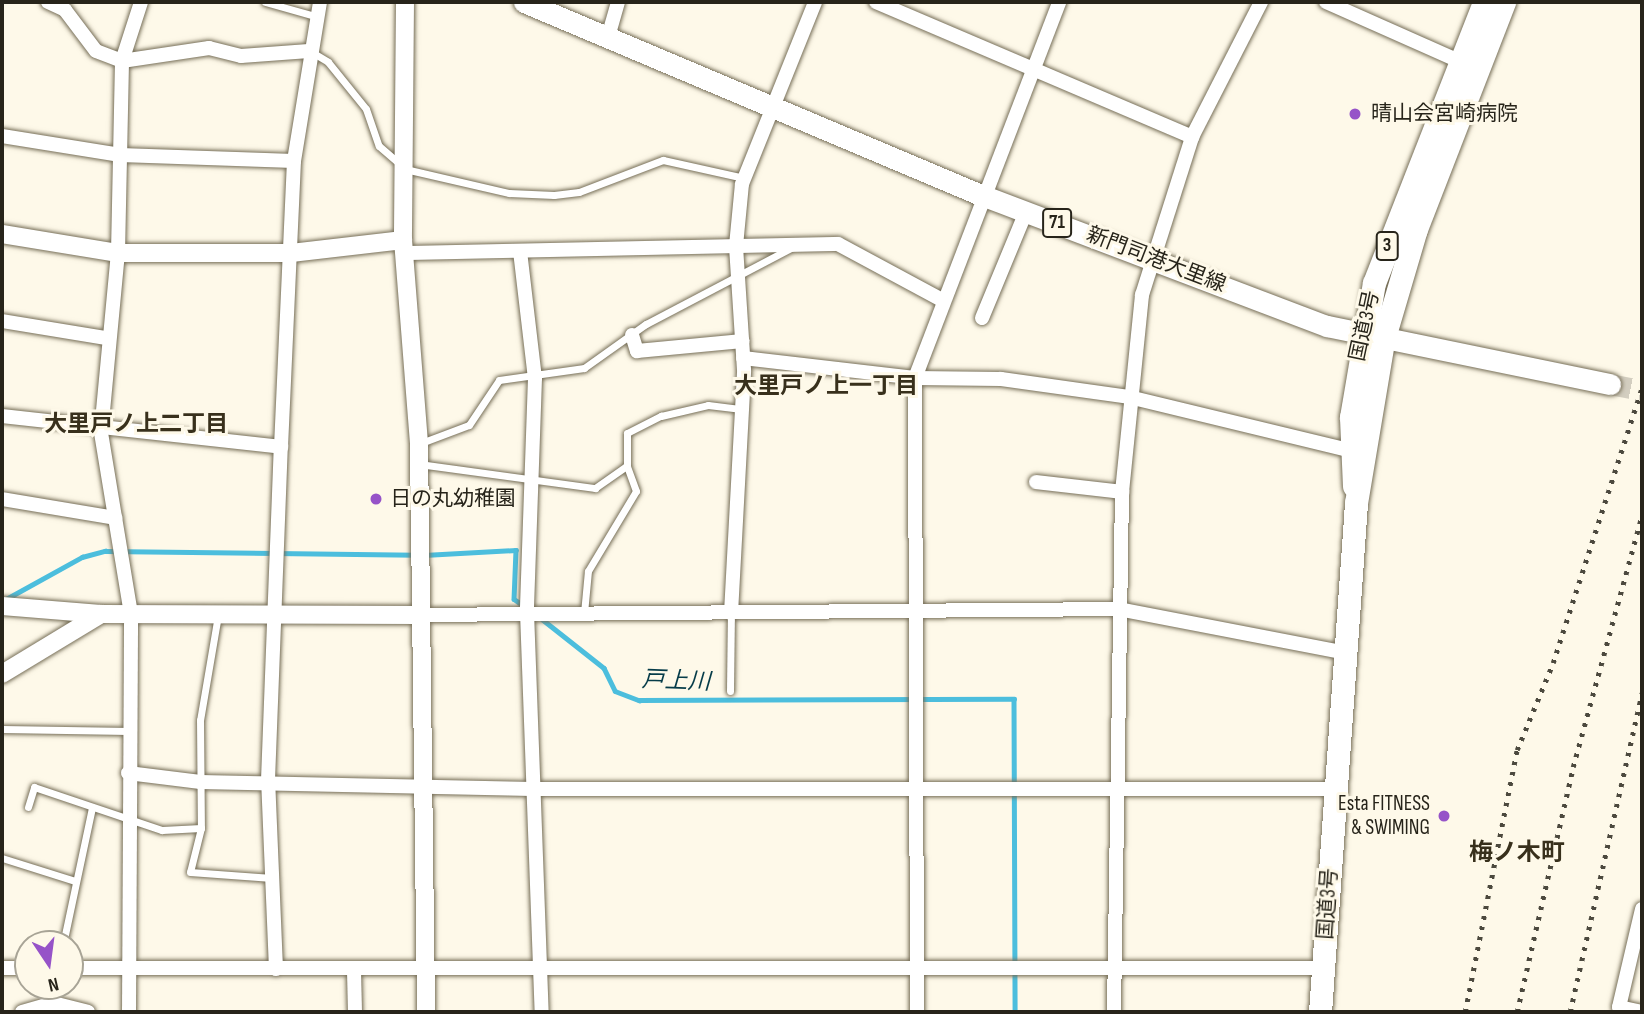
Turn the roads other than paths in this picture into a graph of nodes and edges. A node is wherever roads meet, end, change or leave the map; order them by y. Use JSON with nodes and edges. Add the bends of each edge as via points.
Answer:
{"nodes":[{"id":1,"x":48,"y":2,"type":"edge"},
{"id":2,"x":141,"y":2,"type":"edge"},
{"id":3,"x":265,"y":2,"type":"edge"},
{"id":4,"x":320,"y":2,"type":"edge"},
{"id":5,"x":405,"y":2,"type":"edge"},
{"id":6,"x":524,"y":2,"type":"edge"},
{"id":7,"x":618,"y":2,"type":"edge"},
{"id":8,"x":816,"y":2,"type":"edge"},
{"id":9,"x":876,"y":2,"type":"edge"},
{"id":10,"x":1059,"y":2,"type":"edge"},
{"id":11,"x":1261,"y":2,"type":"edge"},
{"id":12,"x":1326,"y":2,"type":"edge"},
{"id":13,"x":1484,"y":2,"type":"edge"},
{"id":14,"x":1504,"y":2,"type":"edge"},
{"id":15,"x":318,"y":18,"type":"junction"},
{"id":16,"x":608,"y":37,"type":"junction"},
{"id":17,"x":309,"y":51,"type":"junction"},
{"id":18,"x":122,"y":61,"type":"junction"},
{"id":19,"x":1468,"y":65,"type":"junction"},
{"id":20,"x":1029,"y":67,"type":"junction"},
{"id":21,"x":771,"y":104,"type":"junction"},
{"id":22,"x":2,"y":136,"type":"edge"},
{"id":23,"x":1192,"y":137,"type":"junction"},
{"id":24,"x":120,"y":155,"type":"junction"},
{"id":25,"x":294,"y":161,"type":"junction"},
{"id":26,"x":405,"y":169,"type":"junction"},
{"id":27,"x":744,"y":178,"type":"junction"},
{"id":28,"x":984,"y":196,"type":"junction"},
{"id":29,"x":1026,"y":212,"type":"junction"},
{"id":30,"x":2,"y":234,"type":"edge"},
{"id":31,"x":798,"y":244,"type":"junction"},
{"id":32,"x":403,"y":246,"type":"junction"},
{"id":33,"x":736,"y":246,"type":"junction"},
{"id":34,"x":520,"y":251,"type":"junction"},
{"id":35,"x":118,"y":253,"type":"junction"},
{"id":36,"x":291,"y":253,"type":"junction"},
{"id":37,"x":1150,"y":257,"type":"junction"},
{"id":38,"x":739,"y":280,"type":"junction"},
{"id":39,"x":940,"y":299,"type":"junction"},
{"id":40,"x":982,"y":318,"type":"dead end"},
{"id":41,"x":2,"y":321,"type":"edge"},
{"id":42,"x":632,"y":335,"type":"junction"},
{"id":43,"x":106,"y":338,"type":"junction"},
{"id":44,"x":1371,"y":339,"type":"junction"},
{"id":45,"x":743,"y":341,"type":"junction"},
{"id":46,"x":743,"y":358,"type":"junction"},
{"id":47,"x":535,"y":378,"type":"junction"},
{"id":48,"x":915,"y":378,"type":"junction"},
{"id":49,"x":1610,"y":384,"type":"tunnel mouth"},
{"id":50,"x":1129,"y":397,"type":"junction"},
{"id":51,"x":742,"y":409,"type":"junction"},
{"id":52,"x":2,"y":416,"type":"edge"},
{"id":53,"x":101,"y":432,"type":"junction"},
{"id":54,"x":419,"y":444,"type":"junction"},
{"id":55,"x":281,"y":447,"type":"junction"},
{"id":56,"x":1349,"y":450,"type":"junction"},
{"id":57,"x":419,"y":464,"type":"junction"},
{"id":58,"x":627,"y":466,"type":"junction"},
{"id":59,"x":528,"y":479,"type":"junction"},
{"id":60,"x":1036,"y":482,"type":"dead end"},
{"id":61,"x":1122,"y":492,"type":"junction"},
{"id":62,"x":2,"y":499,"type":"edge"},
{"id":63,"x":1356,"y":503,"type":"junction"},
{"id":64,"x":115,"y":518,"type":"junction"},
{"id":65,"x":2,"y":606,"type":"edge"},
{"id":66,"x":1118,"y":609,"type":"junction"},
{"id":67,"x":917,"y":610,"type":"junction"},
{"id":68,"x":527,"y":612,"type":"junction"},
{"id":69,"x":731,"y":613,"type":"junction"},
{"id":70,"x":101,"y":614,"type":"junction"},
{"id":71,"x":131,"y":614,"type":"junction"},
{"id":72,"x":219,"y":614,"type":"junction"},
{"id":73,"x":277,"y":614,"type":"junction"},
{"id":74,"x":584,"y":614,"type":"junction"},
{"id":75,"x":420,"y":615,"type":"junction"},
{"id":76,"x":1347,"y":653,"type":"junction"},
{"id":77,"x":2,"y":674,"type":"edge"},
{"id":78,"x":730,"y":691,"type":"dead end"},
{"id":79,"x":2,"y":729,"type":"edge"},
{"id":80,"x":129,"y":731,"type":"junction"},
{"id":81,"x":128,"y":773,"type":"junction"},
{"id":82,"x":268,"y":780,"type":"junction"},
{"id":83,"x":200,"y":782,"type":"junction"},
{"id":84,"x":424,"y":787,"type":"junction"},
{"id":85,"x":532,"y":789,"type":"junction"},
{"id":86,"x":1115,"y":789,"type":"junction"},
{"id":87,"x":1337,"y":789,"type":"junction"},
{"id":88,"x":915,"y":791,"type":"junction"},
{"id":89,"x":29,"y":807,"type":"dead end"},
{"id":90,"x":92,"y":807,"type":"junction"},
{"id":91,"x":129,"y":819,"type":"junction"},
{"id":92,"x":201,"y":828,"type":"junction"},
{"id":93,"x":2,"y":858,"type":"edge"},
{"id":94,"x":272,"y":878,"type":"junction"},
{"id":95,"x":75,"y":881,"type":"junction"},
{"id":96,"x":1642,"y":909,"type":"edge"},
{"id":97,"x":65,"y":930,"type":"edge"},
{"id":98,"x":131,"y":967,"type":"junction"},
{"id":99,"x":84,"y":968,"type":"edge"},
{"id":100,"x":425,"y":968,"type":"junction"},
{"id":101,"x":1323,"y":968,"type":"junction"},
{"id":102,"x":276,"y":969,"type":"junction"},
{"id":103,"x":539,"y":969,"type":"junction"},
{"id":104,"x":1114,"y":969,"type":"junction"},
{"id":105,"x":354,"y":971,"type":"junction"},
{"id":106,"x":917,"y":973,"type":"junction"},
{"id":107,"x":22,"y":1012,"type":"edge"},
{"id":108,"x":88,"y":1012,"type":"edge"},
{"id":109,"x":129,"y":1012,"type":"edge"},
{"id":110,"x":355,"y":1012,"type":"edge"},
{"id":111,"x":426,"y":1012,"type":"edge"},
{"id":112,"x":542,"y":1012,"type":"edge"},
{"id":113,"x":917,"y":1012,"type":"edge"},
{"id":114,"x":1114,"y":1012,"type":"edge"},
{"id":115,"x":1320,"y":1012,"type":"edge"},
{"id":116,"x":1642,"y":1012,"type":"edge"}],
"edges":[{"from":1,"to":18,"type":"street","via":[[65,10],[96,51]]},
{"from":2,"to":18,"type":"street"},
{"from":3,"to":15,"type":"lane"},
{"from":4,"to":15,"type":"street"},
{"from":5,"to":26,"type":"street"},
{"from":6,"to":16,"type":"main road","name":"新門司港大里線","number":"71"},
{"from":7,"to":16,"type":"street"},
{"from":8,"to":21,"type":"street"},
{"from":9,"to":20,"type":"street"},
{"from":10,"to":20,"type":"street"},
{"from":11,"to":23,"type":"street"},
{"from":12,"to":19,"type":"street"},
{"from":13,"to":19,"type":"highway","name":"国道3号","number":"3"},
{"from":14,"to":19,"type":"highway","name":"国道3号","number":"3"},
{"from":15,"to":17,"type":"street"},
{"from":16,"to":21,"type":"main road","name":"新門司港大里線","number":"71"},
{"from":17,"to":18,"type":"street","via":[[241,56],[209,48]]},
{"from":17,"to":25,"type":"street"},
{"from":17,"to":26,"type":"lane","via":[[351,90],[366,109],[379,146]]},
{"from":18,"to":24,"type":"street"},
{"from":19,"to":44,"type":"highway","name":"国道3号","number":"3","via":[[1374,283]]},
{"from":20,"to":23,"type":"street"},
{"from":20,"to":28,"type":"street"},
{"from":21,"to":27,"type":"street"},
{"from":21,"to":28,"type":"main road","name":"新門司港大里線","number":"71"},
{"from":22,"to":24,"type":"street"},
{"from":23,"to":37,"type":"street"},
{"from":24,"to":25,"type":"street"},
{"from":24,"to":35,"type":"street"},
{"from":25,"to":36,"type":"street"},
{"from":26,"to":27,"type":"lane","via":[[509,193],[554,195],[579,192],[663,160]]},
{"from":26,"to":32,"type":"street"},
{"from":27,"to":33,"type":"street"},
{"from":28,"to":29,"type":"main road","name":"新門司港大里線","number":"71"},
{"from":28,"to":39,"type":"street"},
{"from":29,"to":37,"type":"main road","name":"新門司港大里線","number":"71"},
{"from":29,"to":40,"type":"street"},
{"from":30,"to":35,"type":"street"},
{"from":31,"to":33,"type":"street"},
{"from":31,"to":38,"type":"lane"},
{"from":31,"to":39,"type":"street","via":[[838,244]]},
{"from":32,"to":34,"type":"street"},
{"from":32,"to":36,"type":"street"},
{"from":32,"to":54,"type":"street"},
{"from":33,"to":34,"type":"street"},
{"from":33,"to":38,"type":"street"},
{"from":34,"to":47,"type":"street"},
{"from":35,"to":36,"type":"street"},
{"from":35,"to":43,"type":"street"},
{"from":36,"to":55,"type":"street"},
{"from":37,"to":44,"type":"main road","name":"新門司港大里線","number":"71"},
{"from":37,"to":50,"type":"street"},
{"from":38,"to":42,"type":"lane"},
{"from":38,"to":45,"type":"street"},
{"from":39,"to":48,"type":"street"},
{"from":41,"to":43,"type":"street"},
{"from":42,"to":45,"type":"street","via":[[637,351]]},
{"from":42,"to":47,"type":"lane","via":[[584,368]]},
{"from":43,"to":53,"type":"street"},
{"from":44,"to":49,"type":"main road","name":"新門司港大里線","number":"71"},
{"from":44,"to":56,"type":"highway","name":"国道3号","number":"3"},
{"from":44,"to":63,"type":"highway","name":"国道3号","number":"3"},
{"from":45,"to":46,"type":"street"},
{"from":46,"to":48,"type":"street"},
{"from":46,"to":51,"type":"street"},
{"from":47,"to":54,"type":"lane","via":[[499,380],[469,425]]},
{"from":47,"to":59,"type":"street"},
{"from":48,"to":50,"type":"street","via":[[1000,379]]},
{"from":48,"to":67,"type":"street"},
{"from":50,"to":56,"type":"street"},
{"from":50,"to":61,"type":"street"},
{"from":51,"to":58,"type":"lane","via":[[708,405],[661,415],[627,433]]},
{"from":51,"to":69,"type":"street"},
{"from":52,"to":53,"type":"street"},
{"from":53,"to":55,"type":"street"},
{"from":53,"to":64,"type":"street"},
{"from":54,"to":57,"type":"street"},
{"from":55,"to":73,"type":"street"},
{"from":56,"to":63,"type":"highway","name":"国道3号","number":"3"},
{"from":57,"to":59,"type":"lane"},
{"from":57,"to":75,"type":"street"},
{"from":58,"to":59,"type":"lane","via":[[595,488]]},
{"from":58,"to":74,"type":"lane","via":[[636,491],[588,571]]},
{"from":59,"to":68,"type":"street"},
{"from":60,"to":61,"type":"street"},
{"from":61,"to":66,"type":"street"},
{"from":62,"to":64,"type":"street"},
{"from":63,"to":76,"type":"highway","name":"国道3号","number":"3"},
{"from":64,"to":71,"type":"street"},
{"from":65,"to":70,"type":"street"},
{"from":66,"to":67,"type":"street"},
{"from":66,"to":76,"type":"street"},
{"from":66,"to":86,"type":"street"},
{"from":67,"to":69,"type":"street"},
{"from":67,"to":88,"type":"street"},
{"from":68,"to":74,"type":"street"},
{"from":68,"to":75,"type":"street"},
{"from":68,"to":85,"type":"street"},
{"from":69,"to":74,"type":"street"},
{"from":69,"to":78,"type":"lane"},
{"from":70,"to":71,"type":"street"},
{"from":70,"to":77,"type":"street"},
{"from":71,"to":72,"type":"street"},
{"from":71,"to":80,"type":"street"},
{"from":72,"to":73,"type":"street"},
{"from":72,"to":83,"type":"lane","via":[[200,720]]},
{"from":73,"to":75,"type":"street"},
{"from":73,"to":82,"type":"street"},
{"from":75,"to":84,"type":"street"},
{"from":76,"to":87,"type":"highway","name":"国道3号","number":"3"},
{"from":79,"to":80,"type":"lane"},
{"from":80,"to":81,"type":"street"},
{"from":81,"to":83,"type":"street"},
{"from":81,"to":91,"type":"street"},
{"from":82,"to":83,"type":"street"},
{"from":82,"to":84,"type":"street"},
{"from":82,"to":94,"type":"street"},
{"from":83,"to":92,"type":"lane"},
{"from":84,"to":85,"type":"street"},
{"from":84,"to":100,"type":"street"},
{"from":85,"to":88,"type":"street"},
{"from":85,"to":103,"type":"street"},
{"from":86,"to":87,"type":"street"},
{"from":86,"to":88,"type":"street"},
{"from":86,"to":104,"type":"street"},
{"from":87,"to":101,"type":"highway","name":"国道3号","number":"3"},
{"from":88,"to":106,"type":"street"},
{"from":89,"to":90,"type":"lane","via":[[34,787]]},
{"from":90,"to":91,"type":"lane"},
{"from":90,"to":95,"type":"lane"},
{"from":91,"to":92,"type":"lane","via":[[162,830]]},
{"from":91,"to":98,"type":"street"},
{"from":92,"to":94,"type":"lane","via":[[190,872]]},
{"from":93,"to":95,"type":"lane"},
{"from":94,"to":102,"type":"street"},
{"from":95,"to":97,"type":"lane"},
{"from":96,"to":116,"type":"street","via":[[1619,1007]]},
{"from":98,"to":99,"type":"street"},
{"from":98,"to":102,"type":"street"},
{"from":98,"to":109,"type":"street"},
{"from":100,"to":103,"type":"street"},
{"from":100,"to":105,"type":"street"},
{"from":100,"to":111,"type":"street"},
{"from":101,"to":104,"type":"street"},
{"from":101,"to":115,"type":"highway","name":"国道3号","number":"3"},
{"from":102,"to":105,"type":"street"},
{"from":103,"to":106,"type":"street"},
{"from":103,"to":112,"type":"street"},
{"from":104,"to":106,"type":"street"},
{"from":104,"to":114,"type":"street"},
{"from":105,"to":110,"type":"street"},
{"from":106,"to":113,"type":"street"},
{"from":107,"to":108,"type":"street","via":[[53,1003]]}]}
